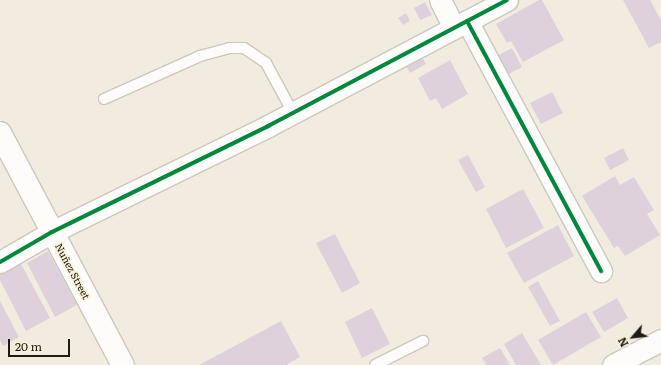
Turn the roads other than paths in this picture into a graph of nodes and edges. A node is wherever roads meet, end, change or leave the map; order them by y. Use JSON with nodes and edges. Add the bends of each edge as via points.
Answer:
{"nodes":[{"id":1,"x":440,"y":0,"type":"edge"},
{"id":2,"x":507,"y":0,"type":"edge"},
{"id":3,"x":461,"y":25,"type":"junction"},
{"id":4,"x":104,"y":99,"type":"dead end"},
{"id":5,"x":293,"y":113,"type":"junction"},
{"id":6,"x":0,"y":133,"type":"edge"},
{"id":7,"x":52,"y":232,"type":"junction"},
{"id":8,"x":0,"y":262,"type":"edge"},
{"id":9,"x":601,"y":271,"type":"dead end"},
{"id":10,"x":661,"y":340,"type":"edge"},
{"id":11,"x":423,"y":341,"type":"dead end"},
{"id":12,"x":123,"y":365,"type":"edge"},
{"id":13,"x":375,"y":365,"type":"edge"},
{"id":14,"x":613,"y":365,"type":"edge"}],
"edges":[{"from":1,"to":3,"type":"street"},
{"from":2,"to":3,"type":"street"},
{"from":3,"to":5,"type":"street"},
{"from":3,"to":9,"type":"street"},
{"from":4,"to":5,"type":"lane","via":[[200,56],[230,48],[244,48],[266,63]]},
{"from":5,"to":7,"type":"street"},
{"from":6,"to":7,"type":"street","name":"Nuñez Street"},
{"from":7,"to":8,"type":"street"},
{"from":7,"to":12,"type":"street","name":"Nuñez Street"},
{"from":10,"to":14,"type":"street"},
{"from":11,"to":13,"type":"lane"}]}
